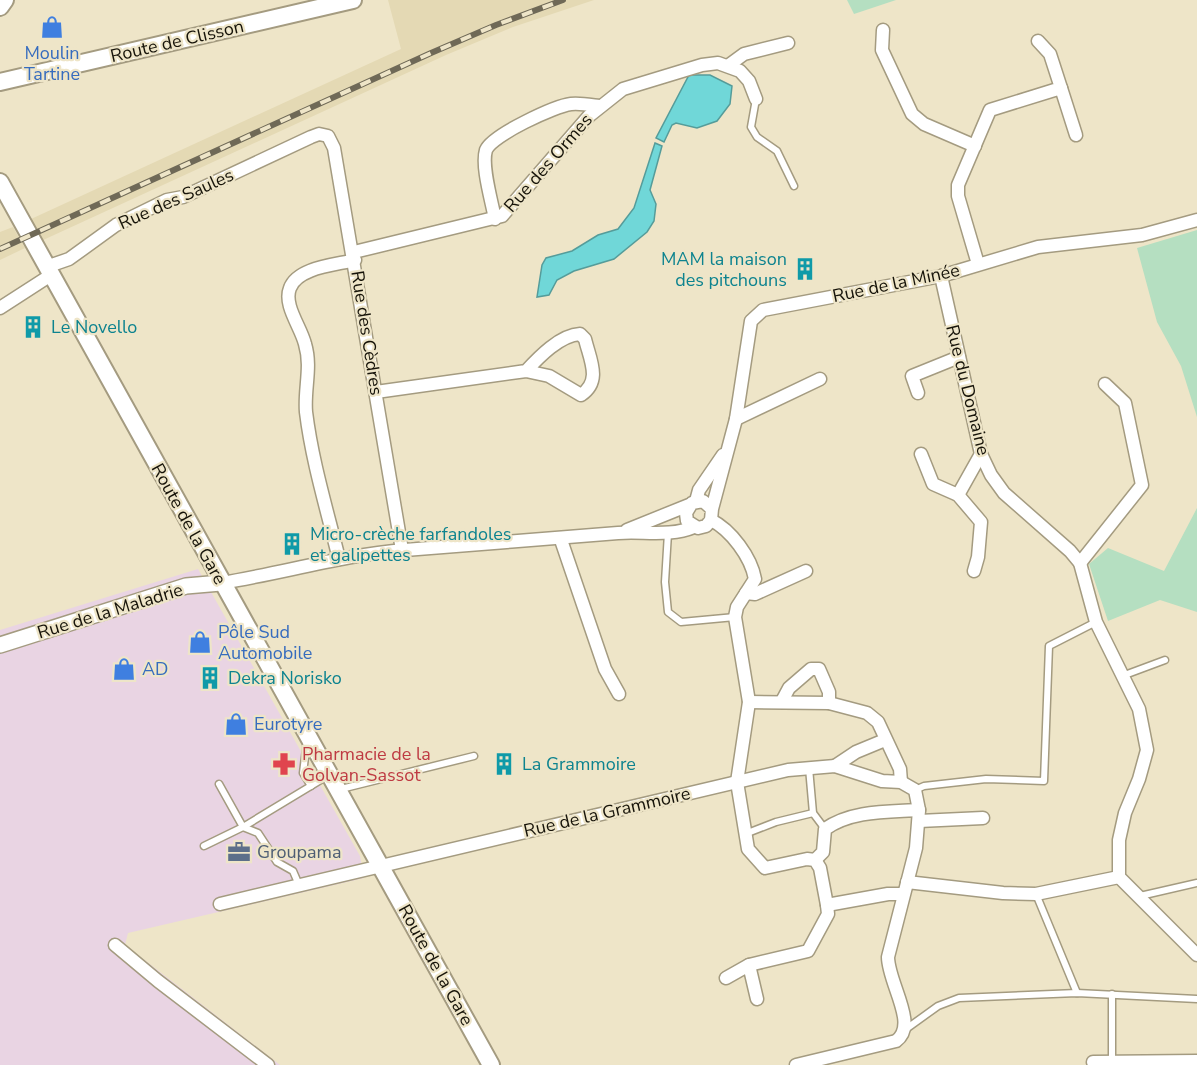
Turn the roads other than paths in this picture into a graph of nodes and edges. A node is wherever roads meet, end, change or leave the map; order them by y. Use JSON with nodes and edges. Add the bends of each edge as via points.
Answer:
{"nodes":[{"id":1,"x":5,"y":0,"type":"edge"},
{"id":2,"x":353,"y":0,"type":"edge"},
{"id":3,"x":0,"y":7,"type":"edge"},
{"id":4,"x":883,"y":30,"type":"dead end"},
{"id":5,"x":1038,"y":41,"type":"dead end"},
{"id":6,"x":788,"y":43,"type":"dead end"},
{"id":7,"x":729,"y":65,"type":"junction"},
{"id":8,"x":0,"y":82,"type":"edge"},
{"id":9,"x":1061,"y":88,"type":"junction"},
{"id":10,"x":756,"y":99,"type":"joint"},
{"id":11,"x":599,"y":106,"type":"junction"},
{"id":12,"x":1076,"y":135,"type":"dead end"},
{"id":13,"x":311,"y":137,"type":"joint"},
{"id":14,"x":975,"y":146,"type":"junction"},
{"id":15,"x":0,"y":182,"type":"edge"},
{"id":16,"x":794,"y":186,"type":"dead end"},
{"id":17,"x":495,"y":219,"type":"junction"},
{"id":18,"x":1197,"y":220,"type":"edge"},
{"id":19,"x":354,"y":256,"type":"junction"},
{"id":20,"x":978,"y":264,"type":"junction"},
{"id":21,"x":49,"y":271,"type":"junction"},
{"id":22,"x":941,"y":276,"type":"junction"},
{"id":23,"x":0,"y":308,"type":"edge"},
{"id":24,"x":959,"y":357,"type":"junction"},
{"id":25,"x":526,"y":371,"type":"junction"},
{"id":26,"x":820,"y":379,"type":"dead end"},
{"id":27,"x":1104,"y":384,"type":"dead end"},
{"id":28,"x":376,"y":392,"type":"junction"},
{"id":29,"x":918,"y":393,"type":"dead end"},
{"id":30,"x":736,"y":419,"type":"junction"},
{"id":31,"x":729,"y":446,"type":"junction"},
{"id":32,"x":921,"y":454,"type":"dead end"},
{"id":33,"x":981,"y":454,"type":"junction"},
{"id":34,"x":958,"y":495,"type":"junction"},
{"id":35,"x":692,"y":503,"type":"junction"},
{"id":36,"x":712,"y":515,"type":"junction"},
{"id":37,"x":694,"y":527,"type":"junction"},
{"id":38,"x":620,"y":533,"type":"junction"},
{"id":39,"x":668,"y":533,"type":"junction"},
{"id":40,"x":561,"y":540,"type":"junction"},
{"id":41,"x":402,"y":550,"type":"junction"},
{"id":42,"x":339,"y":559,"type":"junction"},
{"id":43,"x":1080,"y":563,"type":"junction"},
{"id":44,"x":806,"y":571,"type":"dead end"},
{"id":45,"x":974,"y":571,"type":"dead end"},
{"id":46,"x":221,"y":583,"type":"junction"},
{"id":47,"x":746,"y":593,"type":"junction"},
{"id":48,"x":735,"y":617,"type":"junction"},
{"id":49,"x":1096,"y":622,"type":"junction"},
{"id":50,"x":0,"y":645,"type":"edge"},
{"id":51,"x":1165,"y":660,"type":"dead end"},
{"id":52,"x":1122,"y":676,"type":"junction"},
{"id":53,"x":619,"y":694,"type":"dead end"},
{"id":54,"x":782,"y":700,"type":"junction"},
{"id":55,"x":749,"y":702,"type":"junction"},
{"id":56,"x":829,"y":702,"type":"junction"},
{"id":57,"x":308,"y":737,"type":"junction"},
{"id":58,"x":885,"y":740,"type":"junction"},
{"id":59,"x":474,"y":756,"type":"dead end"},
{"id":60,"x":835,"y":765,"type":"junction"},
{"id":61,"x":808,"y":767,"type":"junction"},
{"id":62,"x":333,"y":782,"type":"junction"},
{"id":63,"x":737,"y":782,"type":"junction"},
{"id":64,"x":901,"y":782,"type":"junction"},
{"id":65,"x":219,"y":784,"type":"dead end"},
{"id":66,"x":311,"y":786,"type":"junction"},
{"id":67,"x":915,"y":790,"type":"junction"},
{"id":68,"x":813,"y":813,"type":"junction"},
{"id":69,"x":919,"y":815,"type":"junction"},
{"id":70,"x":983,"y":818,"type":"dead end"},
{"id":71,"x":243,"y":827,"type":"junction"},
{"id":72,"x":825,"y":829,"type":"junction"},
{"id":73,"x":745,"y":834,"type":"junction"},
{"id":74,"x":204,"y":846,"type":"dead end"},
{"id":75,"x":815,"y":860,"type":"junction"},
{"id":76,"x":380,"y":866,"type":"junction"},
{"id":77,"x":1119,"y":877,"type":"junction"},
{"id":78,"x":908,"y":882,"type":"junction"},
{"id":79,"x":1197,"y":883,"type":"edge"},
{"id":80,"x":299,"y":885,"type":"junction"},
{"id":81,"x":902,"y":894,"type":"junction"},
{"id":82,"x":1036,"y":894,"type":"junction"},
{"id":83,"x":1140,"y":896,"type":"junction"},
{"id":84,"x":219,"y":904,"type":"dead end"},
{"id":85,"x":827,"y":905,"type":"junction"},
{"id":86,"x":115,"y":945,"type":"dead end"},
{"id":87,"x":1197,"y":955,"type":"edge"},
{"id":88,"x":749,"y":965,"type":"junction"},
{"id":89,"x":726,"y":978,"type":"dead end"},
{"id":90,"x":1077,"y":993,"type":"junction"},
{"id":91,"x":1112,"y":994,"type":"junction"},
{"id":92,"x":757,"y":999,"type":"dead end"},
{"id":93,"x":1197,"y":999,"type":"edge"},
{"id":94,"x":906,"y":1029,"type":"junction"},
{"id":95,"x":1197,"y":1061,"type":"edge"},
{"id":96,"x":1094,"y":1062,"type":"dead end"},
{"id":97,"x":1112,"y":1062,"type":"junction"},
{"id":98,"x":268,"y":1065,"type":"edge"},
{"id":99,"x":491,"y":1065,"type":"edge"},
{"id":100,"x":796,"y":1065,"type":"edge"}],
"edges":[{"from":1,"to":3,"type":"main road"},
{"from":2,"to":8,"type":"main road","name":"Route de Clisson"},
{"from":4,"to":14,"type":"street","via":[[882,50],[912,114],[924,124]]},
{"from":5,"to":9,"type":"street","via":[[1050,54]]},
{"from":6,"to":7,"type":"street","name":"Rue des Ormes","via":[[744,54]]},
{"from":7,"to":10,"type":"street","via":[[749,81]]},
{"from":7,"to":11,"type":"street","name":"Rue des Ormes","via":[[702,65],[644,81],[623,88]]},
{"from":9,"to":12,"type":"street"},
{"from":9,"to":14,"type":"street","via":[[990,110]]},
{"from":10,"to":16,"type":"lane","via":[[751,127],[777,151]]},
{"from":11,"to":17,"type":"street","name":"Rue des Ormes","via":[[502,216]]},
{"from":11,"to":17,"type":"street","name":"Rue des Ormes","via":[[571,104],[502,133],[490,143],[485,166]]},
{"from":13,"to":19,"type":"street","name":"Rue des Cèdres","via":[[325,135],[332,141]]},
{"from":13,"to":21,"type":"street","name":"Rue des Saules","via":[[116,225]]},
{"from":14,"to":20,"type":"street","via":[[957,190]]},
{"from":15,"to":21,"type":"main road","name":"Route de la Gare"},
{"from":17,"to":19,"type":"street","name":"Rue des Ormes"},
{"from":18,"to":20,"type":"street","name":"Rue de la Minée","via":[[1142,236],[1038,247]]},
{"from":19,"to":28,"type":"street","name":"Rue des Cèdres"},
{"from":19,"to":42,"type":"street","name":"Rue des Ormes","via":[[304,273],[289,289],[289,302],[306,345],[306,409]]},
{"from":20,"to":22,"type":"street","name":"Rue de la Minée"},
{"from":21,"to":23,"type":"street","name":"Rue des Saules"},
{"from":21,"to":46,"type":"main road","name":"Route de la Gare"},
{"from":22,"to":24,"type":"street","name":"Rue du Domaine"},
{"from":22,"to":30,"type":"street","name":"Rue de la Minée","via":[[763,310],[751,321]]},
{"from":24,"to":29,"type":"street","via":[[912,376]]},
{"from":24,"to":33,"type":"street","name":"Rue du Domaine"},
{"from":25,"to":25,"type":"street","via":[[549,376],[581,395],[595,379],[585,339],[580,334],[573,334],[539,356]]},
{"from":25,"to":28,"type":"street"},
{"from":26,"to":30,"type":"street"},
{"from":27,"to":43,"type":"street","via":[[1125,403],[1142,485]]},
{"from":28,"to":41,"type":"street","name":"Rue des Cèdres"},
{"from":30,"to":31,"type":"street","name":"Rue de la Minée"},
{"from":31,"to":35,"type":"street","name":"Rue de la Minée"},
{"from":31,"to":36,"type":"street","name":"Rue de la Minée"},
{"from":32,"to":34,"type":"street","via":[[933,484]]},
{"from":33,"to":34,"type":"street"},
{"from":33,"to":43,"type":"street","name":"Rue du Domaine","via":[[1004,493]]},
{"from":34,"to":45,"type":"street","via":[[981,522]]},
{"from":35,"to":36,"type":"street","via":[[707,503]]},
{"from":35,"to":37,"type":"street","via":[[686,517]]},
{"from":35,"to":38,"type":"street"},
{"from":36,"to":37,"type":"street","via":[[706,526]]},
{"from":36,"to":47,"type":"street","via":[[753,569],[755,579]]},
{"from":37,"to":39,"type":"street"},
{"from":38,"to":39,"type":"street"},
{"from":38,"to":40,"type":"street"},
{"from":39,"to":48,"type":"lane","via":[[668,612],[681,622]]},
{"from":40,"to":41,"type":"street"},
{"from":40,"to":53,"type":"street","via":[[605,669]]},
{"from":41,"to":42,"type":"street"},
{"from":42,"to":46,"type":"street"},
{"from":43,"to":49,"type":"street","name":"Rue du Domaine"},
{"from":44,"to":47,"type":"street","via":[[756,594]]},
{"from":46,"to":50,"type":"street","name":"Rue de la Maladrie","via":[[186,586]]},
{"from":46,"to":57,"type":"main road","name":"Route de la Gare"},
{"from":47,"to":48,"type":"street"},
{"from":48,"to":55,"type":"street"},
{"from":49,"to":52,"type":"street","name":"Rue du Domaine"},
{"from":49,"to":67,"type":"lane","via":[[1049,646],[1044,781],[986,779]]},
{"from":51,"to":52,"type":"lane"},
{"from":52,"to":77,"type":"street","name":"Rue du Domaine","via":[[1139,709],[1147,750],[1119,840]]},
{"from":54,"to":55,"type":"street"},
{"from":54,"to":56,"type":"street"},
{"from":54,"to":56,"type":"street","via":[[789,688],[811,669],[819,669]]},
{"from":55,"to":63,"type":"street"},
{"from":56,"to":58,"type":"street","via":[[867,713],[878,722]]},
{"from":57,"to":62,"type":"main road","name":"Route de la Gare"},
{"from":57,"to":66,"type":"lane","via":[[303,773]]},
{"from":58,"to":60,"type":"street","name":"Rue de la Grammoire"},
{"from":58,"to":64,"type":"street","via":[[900,769]]},
{"from":59,"to":62,"type":"lane"},
{"from":60,"to":61,"type":"street","name":"Rue de la Grammoire"},
{"from":60,"to":64,"type":"street","name":"Rue de la Grammoire","via":[[882,781]]},
{"from":61,"to":63,"type":"street","name":"Rue de la Grammoire"},
{"from":61,"to":68,"type":"lane"},
{"from":62,"to":66,"type":"lane"},
{"from":62,"to":76,"type":"main road","name":"Route de la Gare"},
{"from":63,"to":73,"type":"street"},
{"from":63,"to":76,"type":"street","name":"Rue de la Grammoire"},
{"from":64,"to":67,"type":"street"},
{"from":65,"to":71,"type":"lane"},
{"from":66,"to":71,"type":"lane"},
{"from":67,"to":69,"type":"street"},
{"from":68,"to":72,"type":"lane"},
{"from":68,"to":73,"type":"lane"},
{"from":69,"to":70,"type":"street"},
{"from":69,"to":72,"type":"street","via":[[864,814]]},
{"from":69,"to":78,"type":"street"},
{"from":71,"to":74,"type":"lane"},
{"from":71,"to":80,"type":"lane","via":[[258,833],[277,862],[293,871]]},
{"from":72,"to":75,"type":"street","via":[[823,852]]},
{"from":73,"to":75,"type":"street","via":[[748,849],[765,868]]},
{"from":75,"to":85,"type":"street"},
{"from":76,"to":80,"type":"street"},
{"from":76,"to":99,"type":"main road","name":"Route de la Gare"},
{"from":77,"to":82,"type":"street"},
{"from":77,"to":83,"type":"street"},
{"from":78,"to":81,"type":"street"},
{"from":78,"to":82,"type":"street"},
{"from":79,"to":83,"type":"lane"},
{"from":80,"to":84,"type":"street"},
{"from":81,"to":85,"type":"street"},
{"from":81,"to":94,"type":"street","via":[[888,969]]},
{"from":82,"to":90,"type":"lane"},
{"from":83,"to":87,"type":"street"},
{"from":85,"to":88,"type":"street","via":[[828,914],[807,951]]},
{"from":86,"to":98,"type":"street"},
{"from":88,"to":89,"type":"street"},
{"from":88,"to":92,"type":"street"},
{"from":90,"to":91,"type":"lane"},
{"from":90,"to":94,"type":"lane","via":[[959,998],[938,1006]]},
{"from":91,"to":93,"type":"lane"},
{"from":91,"to":97,"type":"lane"},
{"from":94,"to":100,"type":"street","via":[[896,1041]]},
{"from":95,"to":97,"type":"street"},
{"from":96,"to":97,"type":"street"}]}
